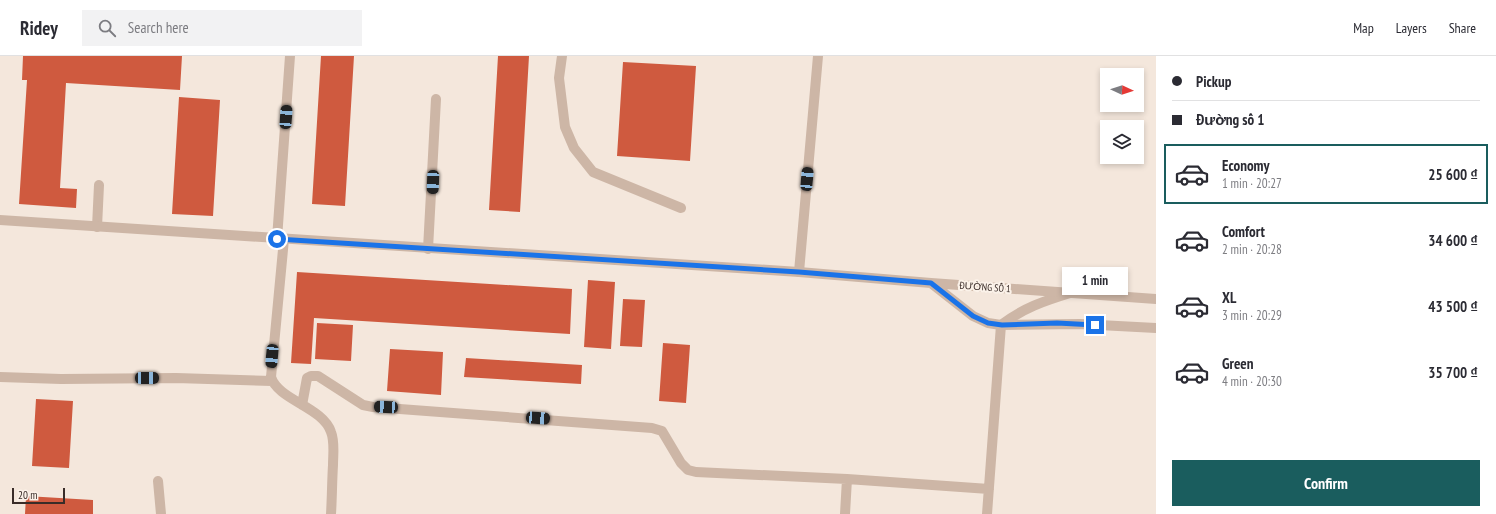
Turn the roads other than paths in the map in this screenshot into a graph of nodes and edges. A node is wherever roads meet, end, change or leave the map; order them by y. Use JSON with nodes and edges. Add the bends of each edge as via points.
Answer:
{"nodes":[{"id":1,"x":290,"y":56,"type":"edge"},
{"id":2,"x":562,"y":56,"type":"edge"},
{"id":3,"x":818,"y":56,"type":"edge"},
{"id":4,"x":436,"y":99,"type":"dead end"},
{"id":5,"x":99,"y":185,"type":"dead end"},
{"id":6,"x":681,"y":208,"type":"dead end"},
{"id":7,"x":0,"y":220,"type":"edge"},
{"id":8,"x":97,"y":226,"type":"junction"},
{"id":9,"x":281,"y":239,"type":"junction"},
{"id":10,"x":428,"y":248,"type":"junction"},
{"id":11,"x":799,"y":272,"type":"junction"},
{"id":12,"x":931,"y":283,"type":"junction"},
{"id":13,"x":1071,"y":293,"type":"junction"},
{"id":14,"x":1156,"y":299,"type":"edge"},
{"id":15,"x":1002,"y":325,"type":"junction"},
{"id":16,"x":1156,"y":328,"type":"edge"},
{"id":17,"x":0,"y":377,"type":"edge"},
{"id":18,"x":272,"y":381,"type":"junction"},
{"id":19,"x":302,"y":404,"type":"junction"},
{"id":20,"x":847,"y":479,"type":"junction"},
{"id":21,"x":158,"y":481,"type":"dead end"},
{"id":22,"x":989,"y":489,"type":"junction"},
{"id":23,"x":160,"y":514,"type":"edge"},
{"id":24,"x":331,"y":514,"type":"edge"},
{"id":25,"x":845,"y":514,"type":"edge"},
{"id":26,"x":987,"y":514,"type":"edge"}],
"edges":[{"from":1,"to":9,"type":"street"},
{"from":2,"to":6,"type":"street","via":[[559,78],[565,127],[574,148],[583,160],[593,172]]},
{"from":3,"to":11,"type":"street"},
{"from":4,"to":10,"type":"street"},
{"from":5,"to":8,"type":"street"},
{"from":7,"to":8,"type":"street"},
{"from":8,"to":9,"type":"street"},
{"from":9,"to":10,"type":"street"},
{"from":9,"to":18,"type":"street"},
{"from":10,"to":11,"type":"street"},
{"from":11,"to":12,"type":"street"},
{"from":12,"to":13,"type":"street","name":"ĐƯỜNG SỐ 1"},
{"from":12,"to":15,"type":"street","name":"ĐƯỜNG SỐ 1","via":[[973,316],[988,323]]},
{"from":13,"to":14,"type":"street","name":"ĐƯỜNG SỐ 1"},
{"from":13,"to":15,"type":"street","via":[[1025,309]]},
{"from":15,"to":16,"type":"street","name":"ĐƯỜNG SỐ 1","via":[[1057,323]]},
{"from":15,"to":22,"type":"street"},
{"from":17,"to":18,"type":"street"},
{"from":18,"to":19,"type":"street","via":[[280,390]]},
{"from":19,"to":20,"type":"street","via":[[307,378],[318,376],[363,405],[652,428],[662,432],[688,470],[696,472]]},
{"from":19,"to":24,"type":"street","via":[[321,418],[332,433],[334,441]]},
{"from":20,"to":22,"type":"street"},
{"from":20,"to":25,"type":"street"},
{"from":21,"to":23,"type":"street"},
{"from":22,"to":26,"type":"street"}]}
